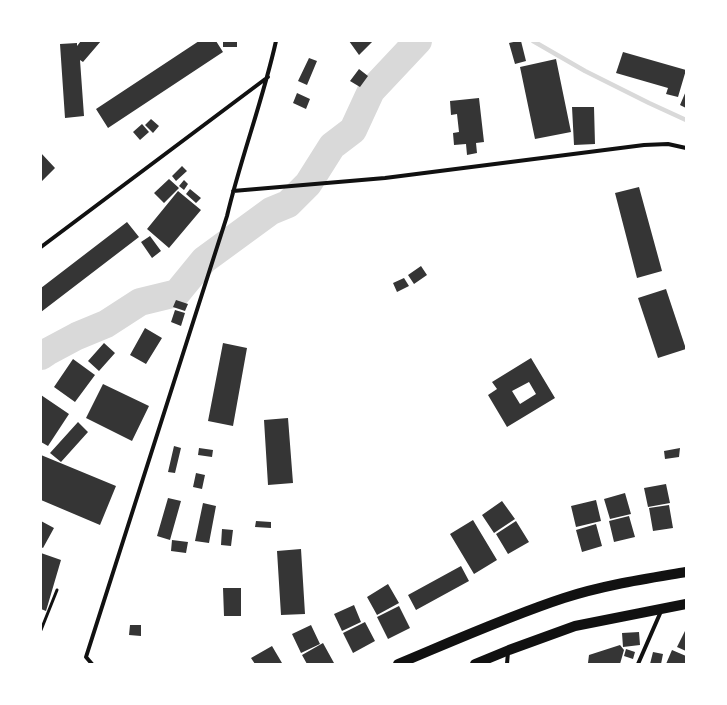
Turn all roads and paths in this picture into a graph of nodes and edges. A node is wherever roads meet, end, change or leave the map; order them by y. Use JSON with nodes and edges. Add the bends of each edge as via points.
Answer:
{"nodes":[{"id":1,"x":276,"y":41,"type":"edge"},
{"id":2,"x":268,"y":76,"type":"junction"},
{"id":3,"x":686,"y":148,"type":"edge"},
{"id":4,"x":232,"y":191,"type":"junction"},
{"id":5,"x":41,"y":247,"type":"edge"},
{"id":6,"x":686,"y":572,"type":"edge"},
{"id":7,"x":57,"y":590,"type":"dead end"},
{"id":8,"x":686,"y":604,"type":"edge"},
{"id":9,"x":662,"y":608,"type":"junction"},
{"id":10,"x":41,"y":630,"type":"edge"},
{"id":11,"x":509,"y":650,"type":"junction"},
{"id":12,"x":92,"y":664,"type":"edge"},
{"id":13,"x":398,"y":664,"type":"edge"},
{"id":14,"x":475,"y":664,"type":"edge"},
{"id":15,"x":507,"y":664,"type":"edge"},
{"id":16,"x":638,"y":664,"type":"edge"}],
"edges":[{"from":1,"to":2,"type":"street"},
{"from":2,"to":4,"type":"street"},
{"from":2,"to":5,"type":"street"},
{"from":3,"to":4,"type":"street","via":[[668,144],[644,145],[385,178]]},
{"from":4,"to":12,"type":"street","via":[[212,264],[86,657]]},
{"from":6,"to":13,"type":"main road","via":[[621,583],[565,598]]},
{"from":7,"to":10,"type":"lane"},
{"from":8,"to":9,"type":"main road"},
{"from":9,"to":11,"type":"main road","via":[[575,626]]},
{"from":9,"to":16,"type":"street"},
{"from":11,"to":14,"type":"main road"},
{"from":11,"to":15,"type":"street"}]}
